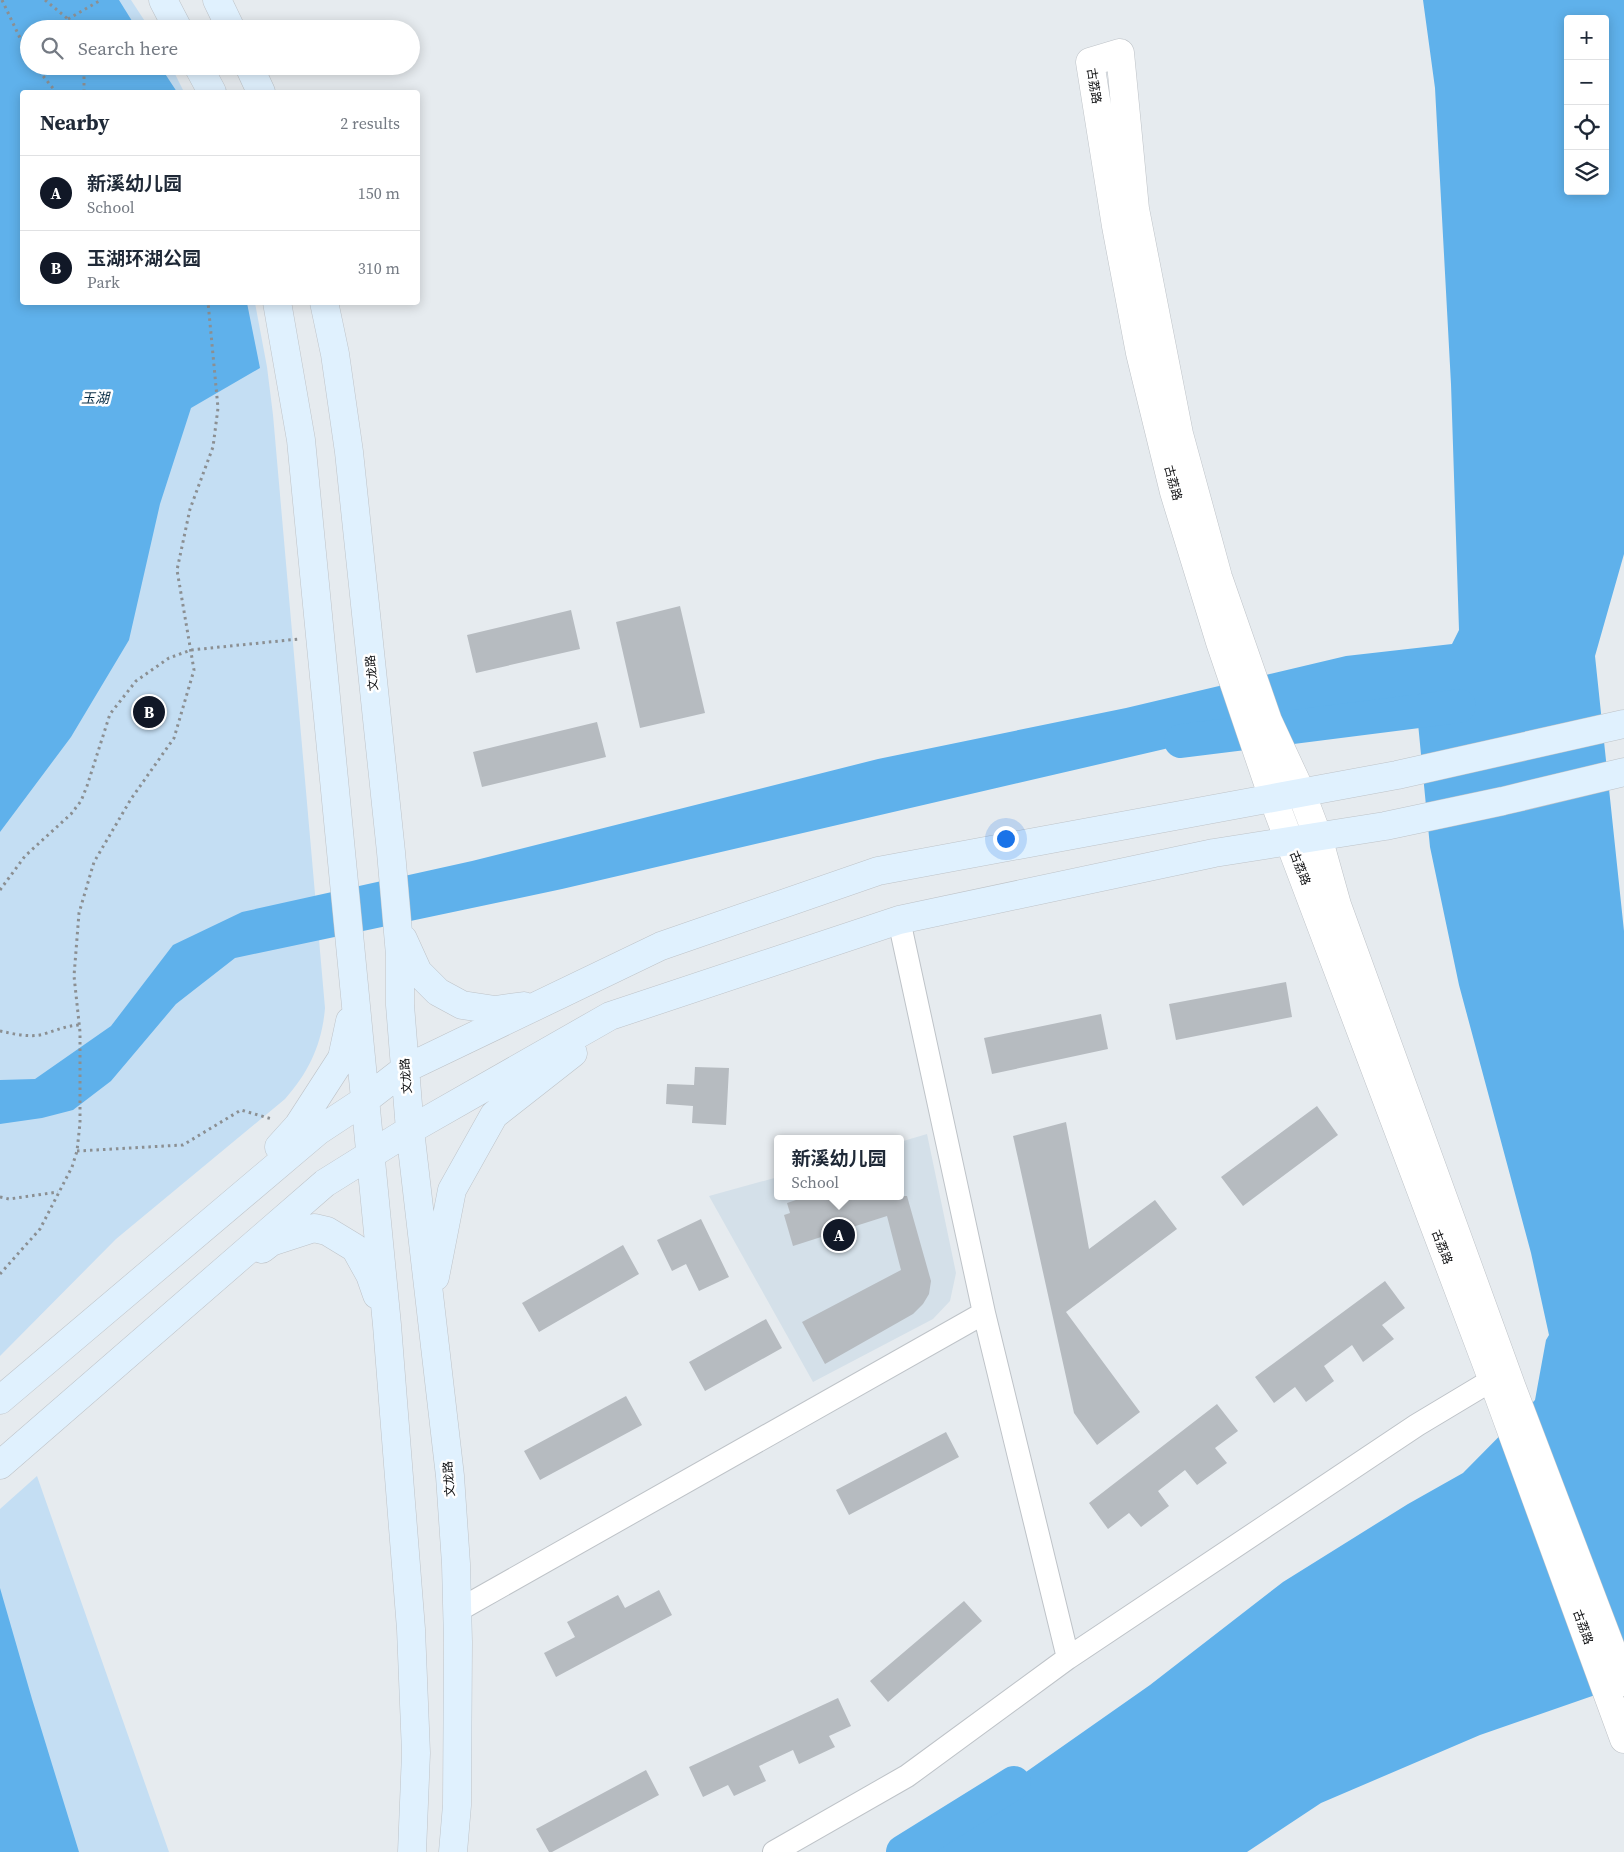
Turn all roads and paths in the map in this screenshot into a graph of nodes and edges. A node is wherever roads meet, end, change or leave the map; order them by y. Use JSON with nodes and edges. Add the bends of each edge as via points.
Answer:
{"nodes":[{"id":1,"x":2,"y":0,"type":"edge"},
{"id":2,"x":44,"y":0,"type":"edge"},
{"id":3,"x":102,"y":0,"type":"edge"},
{"id":4,"x":163,"y":0,"type":"edge"},
{"id":5,"x":217,"y":0,"type":"edge"},
{"id":6,"x":68,"y":19,"type":"joint"},
{"id":7,"x":173,"y":20,"type":"edge"},
{"id":8,"x":227,"y":20,"type":"edge"},
{"id":9,"x":20,"y":38,"type":"edge"},
{"id":10,"x":43,"y":75,"type":"edge"},
{"id":11,"x":84,"y":75,"type":"edge"},
{"id":12,"x":203,"y":75,"type":"edge"},
{"id":13,"x":253,"y":75,"type":"edge"},
{"id":14,"x":54,"y":90,"type":"edge"},
{"id":15,"x":84,"y":90,"type":"edge"},
{"id":16,"x":211,"y":90,"type":"edge"},
{"id":17,"x":260,"y":90,"type":"edge"},
{"id":18,"x":208,"y":305,"type":"edge"},
{"id":19,"x":278,"y":305,"type":"edge"},
{"id":20,"x":325,"y":305,"type":"edge"},
{"id":21,"x":300,"y":638,"type":"dead end"},
{"id":22,"x":191,"y":650,"type":"junction"},
{"id":23,"x":1619,"y":725,"type":"edge"},
{"id":24,"x":1624,"y":772,"type":"edge"},
{"id":25,"x":1302,"y":792,"type":"junction"},
{"id":26,"x":1273,"y":798,"type":"junction"},
{"id":27,"x":1318,"y":837,"type":"junction"},
{"id":28,"x":1290,"y":842,"type":"junction"},
{"id":29,"x":0,"y":890,"type":"edge"},
{"id":30,"x":899,"y":920,"type":"junction"},
{"id":31,"x":398,"y":926,"type":"junction"},
{"id":32,"x":674,"y":994,"type":"junction"},
{"id":33,"x":355,"y":995,"type":"junction"},
{"id":34,"x":540,"y":1004,"type":"junction"},
{"id":35,"x":79,"y":1025,"type":"junction"},
{"id":36,"x":0,"y":1031,"type":"edge"},
{"id":37,"x":405,"y":1068,"type":"junction"},
{"id":38,"x":365,"y":1100,"type":"junction"},
{"id":39,"x":272,"y":1119,"type":"dead end"},
{"id":40,"x":410,"y":1130,"type":"junction"},
{"id":41,"x":77,"y":1151,"type":"junction"},
{"id":42,"x":371,"y":1156,"type":"junction"},
{"id":43,"x":59,"y":1192,"type":"junction"},
{"id":44,"x":0,"y":1197,"type":"edge"},
{"id":45,"x":211,"y":1222,"type":"junction"},
{"id":46,"x":0,"y":1274,"type":"edge"},
{"id":47,"x":430,"y":1302,"type":"junction"},
{"id":48,"x":984,"y":1313,"type":"junction"},
{"id":49,"x":387,"y":1325,"type":"junction"},
{"id":50,"x":153,"y":1331,"type":"junction"},
{"id":51,"x":1501,"y":1388,"type":"junction"},
{"id":52,"x":0,"y":1400,"type":"edge"},
{"id":53,"x":0,"y":1465,"type":"edge"},
{"id":54,"x":457,"y":1611,"type":"junction"},
{"id":55,"x":1068,"y":1658,"type":"junction"},
{"id":56,"x":1624,"y":1682,"type":"edge"},
{"id":57,"x":1624,"y":1738,"type":"edge"},
{"id":58,"x":412,"y":1852,"type":"edge"},
{"id":59,"x":453,"y":1852,"type":"edge"},
{"id":60,"x":774,"y":1852,"type":"edge"}],
"edges":[{"from":1,"to":9,"type":"path"},
{"from":2,"to":6,"type":"path"},
{"from":3,"to":6,"type":"path"},
{"from":4,"to":7,"type":"main road"},
{"from":5,"to":8,"type":"main road"},
{"from":10,"to":14,"type":"path"},
{"from":11,"to":15,"type":"path"},
{"from":12,"to":16,"type":"main road"},
{"from":13,"to":17,"type":"main road"},
{"from":18,"to":22,"type":"path","via":[[218,408],[212,447],[190,509],[177,570]]},
{"from":19,"to":33,"type":"main road","via":[[300,440]]},
{"from":20,"to":31,"type":"main road","name":"文龙路","via":[[349,452]]},
{"from":21,"to":22,"type":"path"},
{"from":22,"to":29,"type":"path","via":[[152,669],[122,698],[110,714],[81,801],[25,856]]},
{"from":22,"to":35,"type":"path","via":[[194,670],[174,738],[131,800],[94,862],[78,913],[74,976]]},
{"from":23,"to":25,"type":"main road","via":[[1396,775]]},
{"from":24,"to":27,"type":"main road","via":[[1503,801]]},
{"from":25,"to":26,"type":"main road"},
{"from":25,"to":26,"type":"street","name":"古荔路","via":[[1268,722],[1218,577],[1179,434],[1135,209],[1120,53],[1090,62],[1140,353],[1174,492]]},
{"from":25,"to":27,"type":"street","name":"古荔路"},
{"from":26,"to":28,"type":"street","name":"古荔路"},
{"from":26,"to":34,"type":"main road","via":[[878,871],[661,946]]},
{"from":27,"to":28,"type":"main road"},
{"from":27,"to":51,"type":"street","name":"古荔路","via":[[1337,905]]},
{"from":28,"to":30,"type":"main road","via":[[1214,853]]},
{"from":28,"to":51,"type":"street","name":"古荔路"},
{"from":30,"to":32,"type":"main road"},
{"from":30,"to":48,"type":"street"},
{"from":31,"to":34,"type":"main road","via":[[418,972],[438,992],[462,1005],[495,1010]]},
{"from":31,"to":37,"type":"main road","name":"文龙路"},
{"from":32,"to":40,"type":"main road","via":[[610,1016]]},
{"from":32,"to":47,"type":"main road","via":[[574,1052],[494,1115],[452,1190]]},
{"from":33,"to":38,"type":"main road"},
{"from":33,"to":45,"type":"main road","via":[[342,1058],[298,1126]]},
{"from":34,"to":37,"type":"main road"},
{"from":35,"to":36,"type":"path","via":[[42,1034],[16,1035]]},
{"from":35,"to":41,"type":"path","via":[[80,1123]]},
{"from":37,"to":38,"type":"main road"},
{"from":37,"to":40,"type":"main road","name":"文龙路"},
{"from":38,"to":42,"type":"main road"},
{"from":38,"to":45,"type":"main road","via":[[318,1131]]},
{"from":39,"to":41,"type":"path","via":[[241,1110],[183,1145]]},
{"from":40,"to":42,"type":"main road"},
{"from":40,"to":47,"type":"main road","name":"文龙路"},
{"from":41,"to":43,"type":"path"},
{"from":42,"to":49,"type":"main road"},
{"from":42,"to":50,"type":"main road","via":[[325,1183]]},
{"from":43,"to":44,"type":"path","via":[[9,1199]]},
{"from":43,"to":46,"type":"path","via":[[40,1228]]},
{"from":45,"to":52,"type":"main road"},
{"from":47,"to":54,"type":"main road","name":"文龙路","via":[[450,1476]]},
{"from":48,"to":54,"type":"street"},
{"from":48,"to":55,"type":"street"},
{"from":49,"to":50,"type":"main road","via":[[370,1275],[355,1248],[327,1231],[314,1228],[271,1242]]},
{"from":49,"to":58,"type":"main road","via":[[411,1630],[416,1753]]},
{"from":50,"to":53,"type":"main road"},
{"from":51,"to":55,"type":"street","via":[[1416,1425]]},
{"from":51,"to":56,"type":"street","name":"古荔路"},
{"from":51,"to":57,"type":"street","name":"古荔路"},
{"from":54,"to":59,"type":"main road","name":"文龙路","via":[[457,1805]]},
{"from":55,"to":60,"type":"street","via":[[907,1776]]}]}
